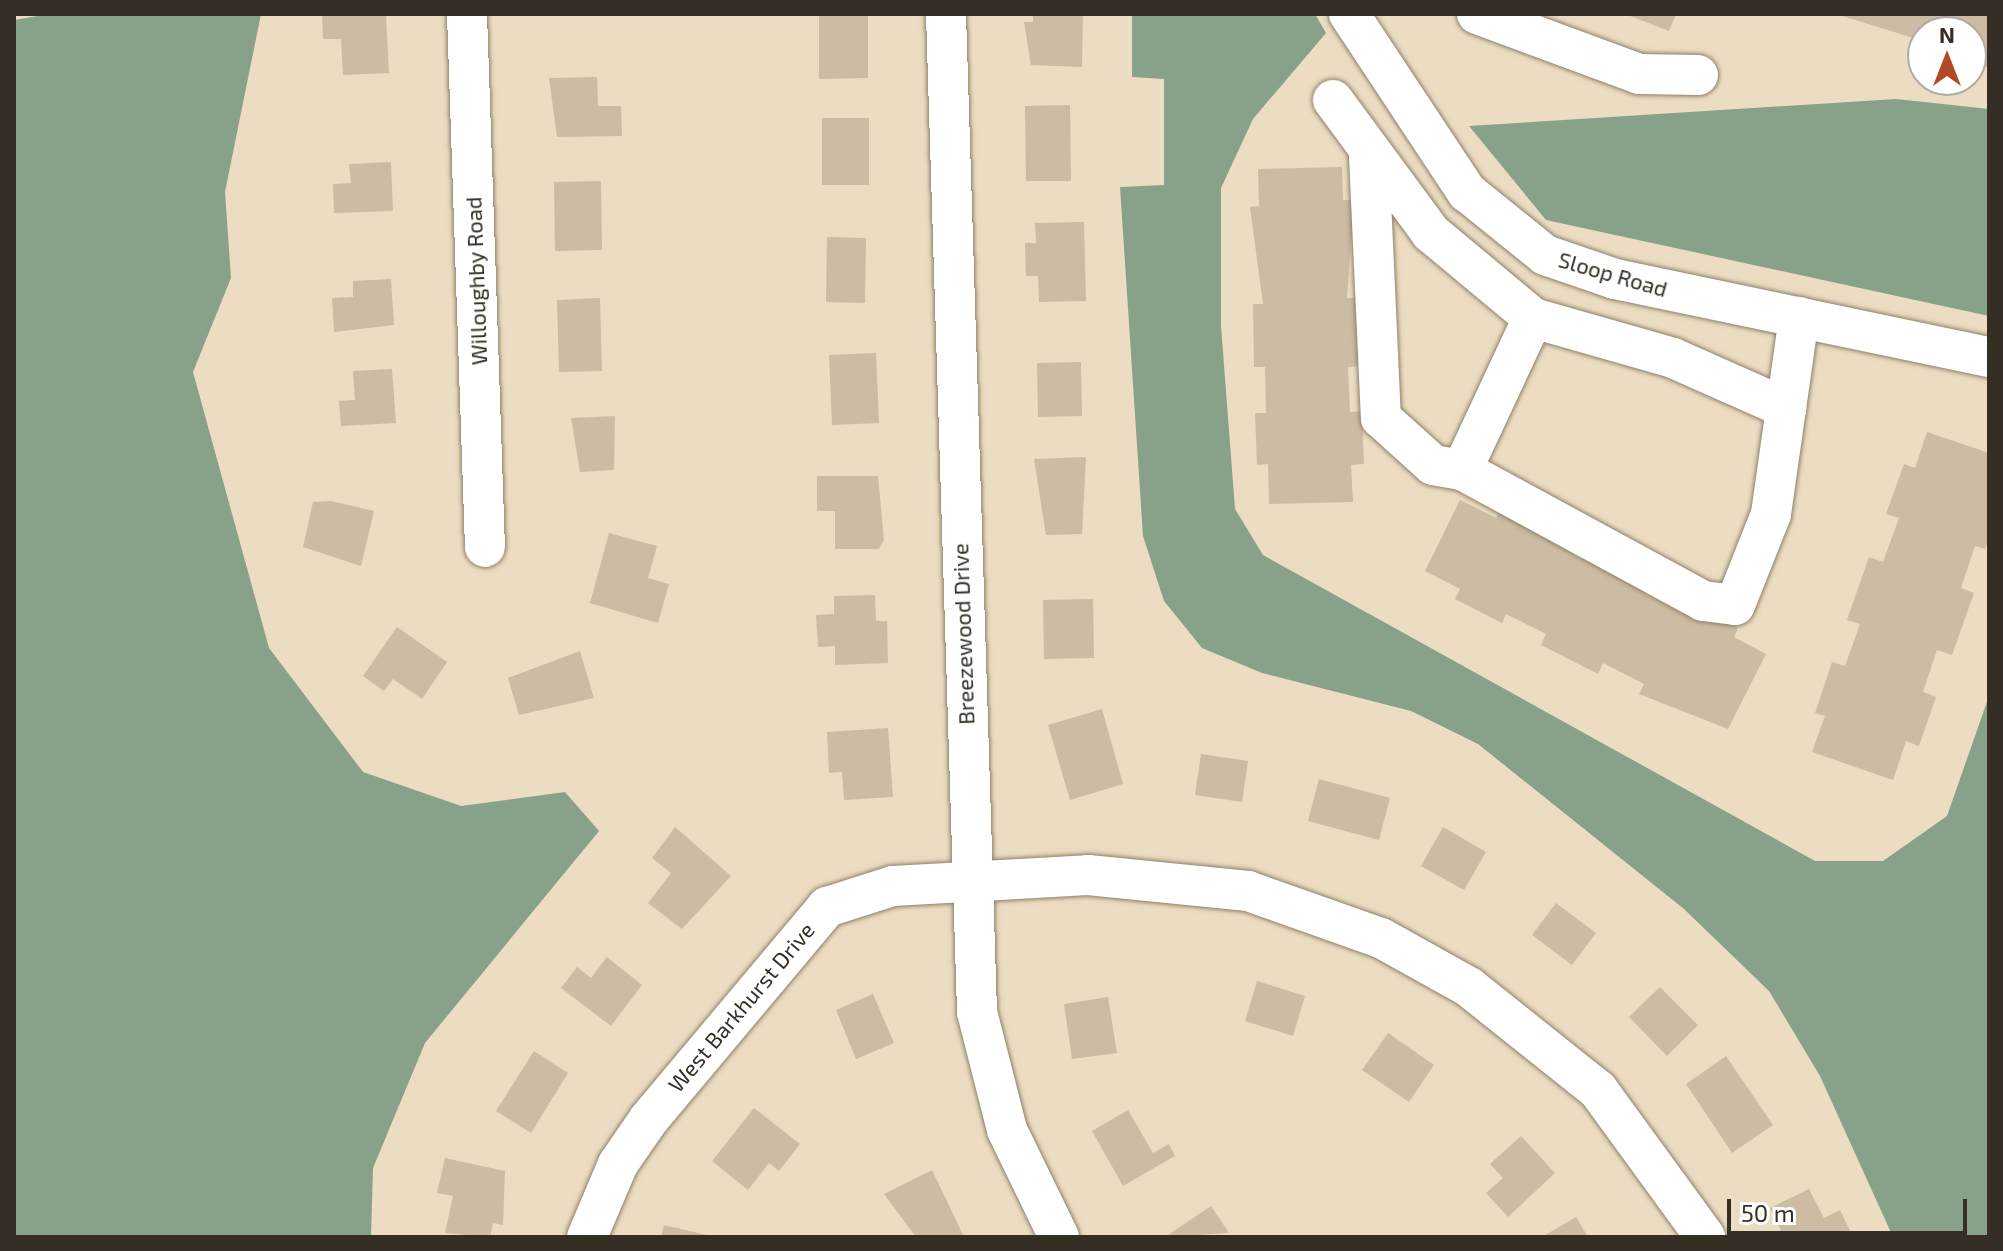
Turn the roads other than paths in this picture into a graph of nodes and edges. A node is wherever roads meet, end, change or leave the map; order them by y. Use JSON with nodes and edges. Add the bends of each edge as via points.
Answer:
{"nodes":[{"id":1,"x":467,"y":14,"type":"edge"},
{"id":2,"x":946,"y":14,"type":"edge"},
{"id":3,"x":1349,"y":14,"type":"edge"},
{"id":4,"x":1477,"y":14,"type":"edge"},
{"id":5,"x":1698,"y":75,"type":"dead end"},
{"id":6,"x":1333,"y":100,"type":"dead end"},
{"id":7,"x":1369,"y":156,"type":"junction"},
{"id":8,"x":1799,"y":317,"type":"junction"},
{"id":9,"x":1533,"y":318,"type":"junction"},
{"id":10,"x":1989,"y":357,"type":"edge"},
{"id":11,"x":1786,"y":408,"type":"junction"},
{"id":12,"x":1462,"y":470,"type":"junction"},
{"id":13,"x":485,"y":547,"type":"dead end"},
{"id":14,"x":970,"y":879,"type":"junction"},
{"id":15,"x":587,"y":1237,"type":"edge"},
{"id":16,"x":1059,"y":1237,"type":"edge"},
{"id":17,"x":1705,"y":1237,"type":"edge"}],
"edges":[{"from":1,"to":13,"type":"street","name":"Willoughby Road"},
{"from":2,"to":14,"type":"street","name":"Breezewood Drive"},
{"from":3,"to":8,"type":"street","name":"Sloop Road","via":[[1444,165],[1519,238],[1615,279]]},
{"from":4,"to":5,"type":"street","via":[[1639,74]]},
{"from":6,"to":7,"type":"street"},
{"from":7,"to":9,"type":"street","via":[[1431,233]]},
{"from":7,"to":12,"type":"street","via":[[1381,418],[1433,465]]},
{"from":8,"to":10,"type":"street","name":"Sloop Road"},
{"from":8,"to":11,"type":"street"},
{"from":9,"to":11,"type":"street","via":[[1673,358]]},
{"from":9,"to":12,"type":"street"},
{"from":11,"to":12,"type":"street","via":[[1771,514],[1735,605],[1703,601],[1655,578]]},
{"from":14,"to":15,"type":"street","name":"West Barkhurst Drive","via":[[859,894],[827,907],[795,936],[618,1164]]},
{"from":14,"to":16,"type":"street","name":"Breezewood Drive","via":[[984,1057],[1031,1192]]},
{"from":14,"to":17,"type":"street","name":"West Barkhurst Drive","via":[[1088,875],[1203,884],[1298,906],[1381,938],[1496,1004],[1557,1051],[1632,1130]]}]}
